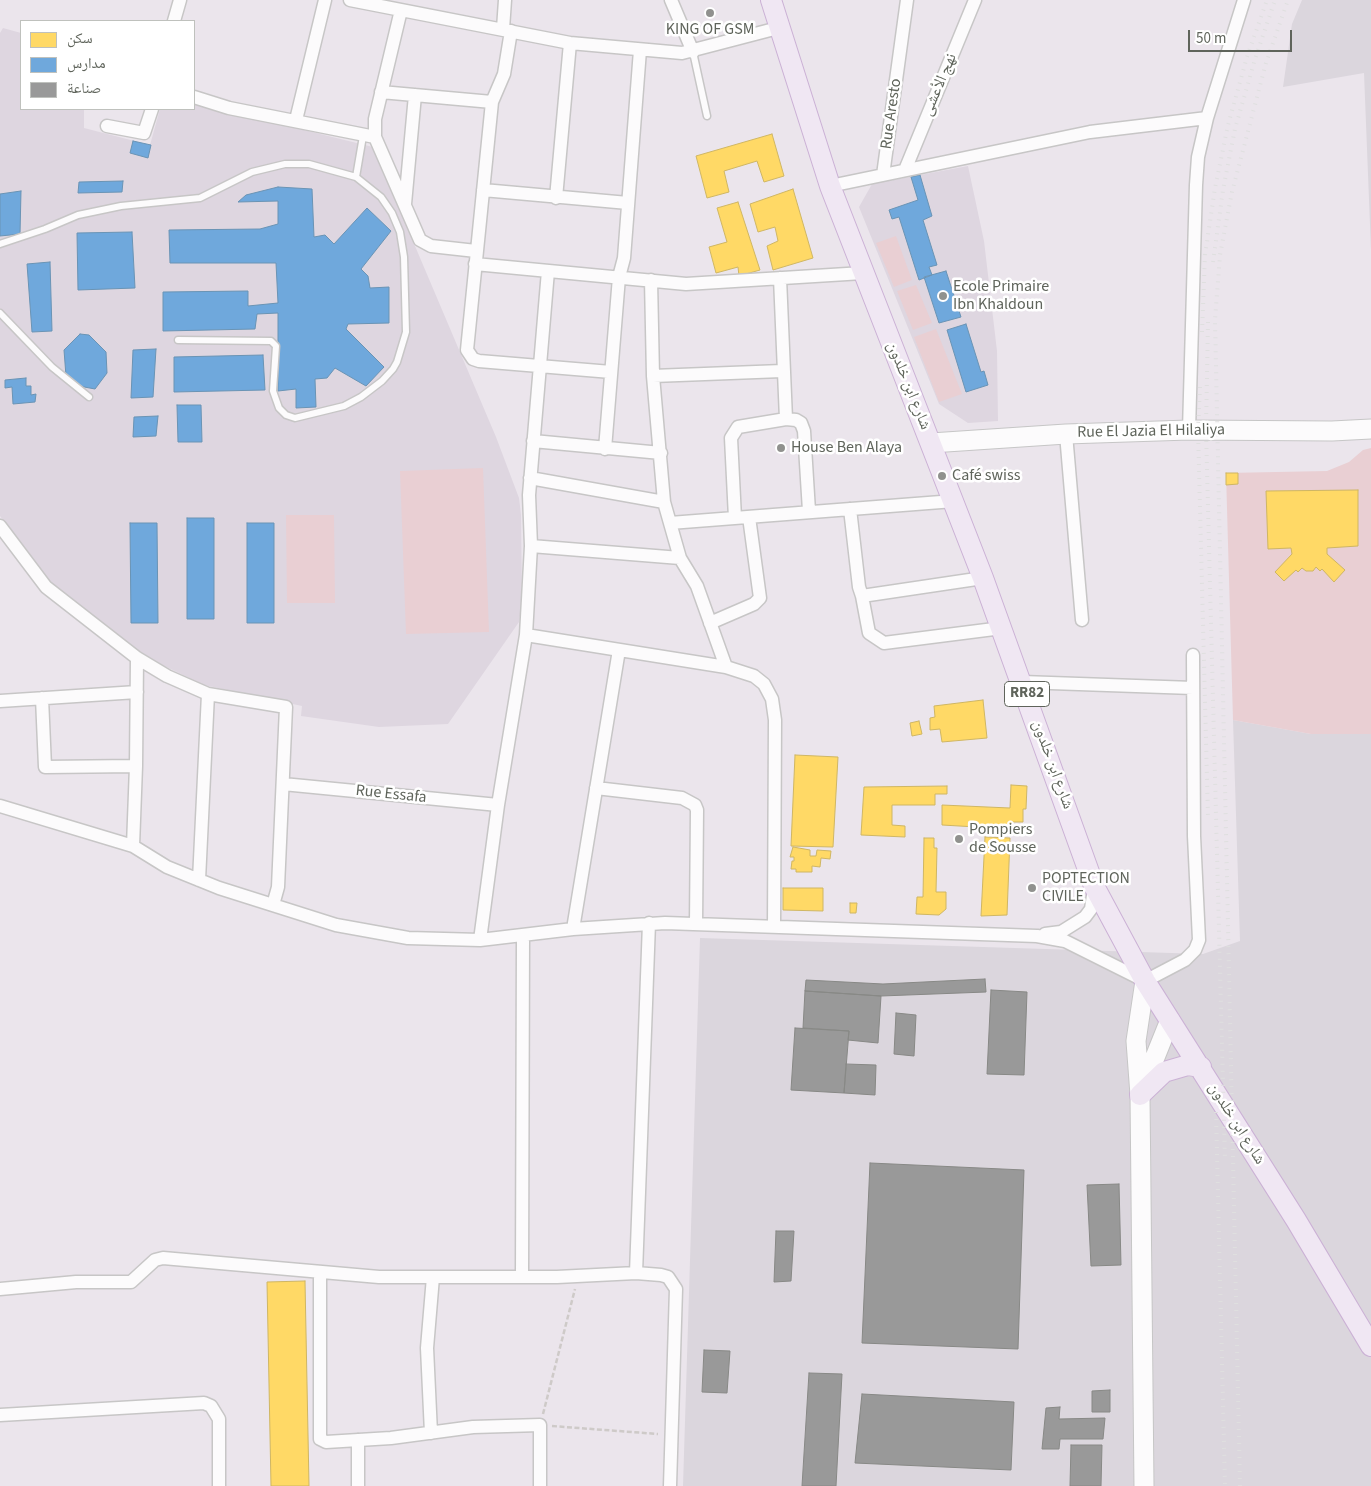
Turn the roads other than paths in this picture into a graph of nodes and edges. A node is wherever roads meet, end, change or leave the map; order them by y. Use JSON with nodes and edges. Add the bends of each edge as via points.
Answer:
{"nodes":[{"id":1,"x":180,"y":0,"type":"edge"},
{"id":2,"x":325,"y":0,"type":"edge"},
{"id":3,"x":350,"y":0,"type":"edge"},
{"id":4,"x":505,"y":0,"type":"edge"},
{"id":5,"x":671,"y":0,"type":"edge"},
{"id":6,"x":770,"y":0,"type":"edge"},
{"id":7,"x":907,"y":0,"type":"edge"},
{"id":8,"x":975,"y":0,"type":"edge"},
{"id":9,"x":1244,"y":0,"type":"edge"},
{"id":10,"x":420,"y":6,"type":"edge"},
{"id":11,"x":401,"y":10,"type":"junction"},
{"id":12,"x":174,"y":20,"type":"edge"},
{"id":13,"x":778,"y":28,"type":"junction"},
{"id":14,"x":507,"y":30,"type":"junction"},
{"id":15,"x":570,"y":42,"type":"junction"},
{"id":16,"x":640,"y":50,"type":"junction"},
{"id":17,"x":693,"y":52,"type":"junction"},
{"id":18,"x":381,"y":92,"type":"junction"},
{"id":19,"x":415,"y":95,"type":"junction"},
{"id":20,"x":195,"y":97,"type":"edge"},
{"id":21,"x":492,"y":102,"type":"junction"},
{"id":22,"x":152,"y":110,"type":"edge"},
{"id":23,"x":707,"y":116,"type":"dead end"},
{"id":24,"x":1207,"y":118,"type":"junction"},
{"id":25,"x":296,"y":120,"type":"junction"},
{"id":26,"x":107,"y":126,"type":"dead end"},
{"id":27,"x":369,"y":136,"type":"junction"},
{"id":28,"x":905,"y":170,"type":"junction"},
{"id":29,"x":883,"y":175,"type":"junction"},
{"id":30,"x":356,"y":177,"type":"junction"},
{"id":31,"x":830,"y":186,"type":"junction"},
{"id":32,"x":483,"y":190,"type":"junction"},
{"id":33,"x":556,"y":198,"type":"junction"},
{"id":34,"x":628,"y":203,"type":"junction"},
{"id":35,"x":405,"y":205,"type":"junction"},
{"id":36,"x":0,"y":244,"type":"edge"},
{"id":37,"x":476,"y":251,"type":"junction"},
{"id":38,"x":475,"y":264,"type":"junction"},
{"id":39,"x":548,"y":271,"type":"junction"},
{"id":40,"x":863,"y":273,"type":"junction"},
{"id":41,"x":619,"y":277,"type":"junction"},
{"id":42,"x":780,"y":278,"type":"junction"},
{"id":43,"x":651,"y":280,"type":"junction"},
{"id":44,"x":0,"y":313,"type":"edge"},
{"id":45,"x":178,"y":340,"type":"dead end"},
{"id":46,"x":540,"y":367,"type":"junction"},
{"id":47,"x":782,"y":371,"type":"junction"},
{"id":48,"x":611,"y":372,"type":"junction"},
{"id":49,"x":653,"y":376,"type":"junction"},
{"id":50,"x":89,"y":397,"type":"dead end"},
{"id":51,"x":786,"y":419,"type":"junction"},
{"id":52,"x":1371,"y":428,"type":"edge"},
{"id":53,"x":1189,"y":430,"type":"junction"},
{"id":54,"x":1066,"y":434,"type":"junction"},
{"id":55,"x":533,"y":441,"type":"junction"},
{"id":56,"x":931,"y":443,"type":"junction"},
{"id":57,"x":605,"y":449,"type":"junction"},
{"id":58,"x":661,"y":453,"type":"junction"},
{"id":59,"x":530,"y":478,"type":"junction"},
{"id":60,"x":954,"y":500,"type":"junction"},
{"id":61,"x":664,"y":502,"type":"junction"},
{"id":62,"x":850,"y":509,"type":"junction"},
{"id":63,"x":809,"y":511,"type":"junction"},
{"id":64,"x":749,"y":517,"type":"junction"},
{"id":65,"x":735,"y":518,"type":"junction"},
{"id":66,"x":670,"y":523,"type":"junction"},
{"id":67,"x":0,"y":526,"type":"edge"},
{"id":68,"x":531,"y":546,"type":"junction"},
{"id":69,"x":680,"y":558,"type":"junction"},
{"id":70,"x":983,"y":578,"type":"junction"},
{"id":71,"x":862,"y":596,"type":"junction"},
{"id":72,"x":1082,"y":620,"type":"dead end"},
{"id":73,"x":710,"y":623,"type":"junction"},
{"id":74,"x":1002,"y":628,"type":"junction"},
{"id":75,"x":526,"y":635,"type":"junction"},
{"id":76,"x":619,"y":650,"type":"junction"},
{"id":77,"x":1193,"y":655,"type":"dead end"},
{"id":78,"x":137,"y":658,"type":"junction"},
{"id":79,"x":726,"y":667,"type":"junction"},
{"id":80,"x":1022,"y":682,"type":"junction"},
{"id":81,"x":1193,"y":688,"type":"junction"},
{"id":82,"x":137,"y":692,"type":"junction"},
{"id":83,"x":208,"y":694,"type":"junction"},
{"id":84,"x":42,"y":698,"type":"junction"},
{"id":85,"x":0,"y":701,"type":"edge"},
{"id":86,"x":136,"y":766,"type":"junction"},
{"id":87,"x":283,"y":784,"type":"junction"},
{"id":88,"x":596,"y":788,"type":"junction"},
{"id":89,"x":498,"y":805,"type":"junction"},
{"id":90,"x":0,"y":806,"type":"edge"},
{"id":91,"x":133,"y":846,"type":"junction"},
{"id":92,"x":199,"y":880,"type":"junction"},
{"id":93,"x":1094,"y":886,"type":"junction"},
{"id":94,"x":273,"y":905,"type":"junction"},
{"id":95,"x":649,"y":923,"type":"junction"},
{"id":96,"x":696,"y":924,"type":"junction"},
{"id":97,"x":774,"y":927,"type":"junction"},
{"id":98,"x":573,"y":929,"type":"junction"},
{"id":99,"x":523,"y":936,"type":"junction"},
{"id":100,"x":1037,"y":936,"type":"junction"},
{"id":101,"x":480,"y":940,"type":"junction"},
{"id":102,"x":1145,"y":981,"type":"junction"},
{"id":103,"x":1170,"y":1020,"type":"junction"},
{"id":104,"x":1201,"y":1067,"type":"junction"},
{"id":105,"x":1140,"y":1095,"type":"junction"},
{"id":106,"x":320,"y":1272,"type":"junction"},
{"id":107,"x":636,"y":1274,"type":"junction"},
{"id":108,"x":522,"y":1276,"type":"junction"},
{"id":109,"x":433,"y":1277,"type":"junction"},
{"id":110,"x":0,"y":1289,"type":"edge"},
{"id":111,"x":1371,"y":1346,"type":"edge"},
{"id":112,"x":0,"y":1415,"type":"edge"},
{"id":113,"x":431,"y":1433,"type":"junction"},
{"id":114,"x":358,"y":1440,"type":"junction"},
{"id":115,"x":219,"y":1486,"type":"edge"},
{"id":116,"x":358,"y":1486,"type":"edge"},
{"id":117,"x":540,"y":1486,"type":"edge"},
{"id":118,"x":670,"y":1486,"type":"edge"},
{"id":119,"x":1144,"y":1486,"type":"edge"}],
"edges":[{"from":1,"to":12,"type":"street"},
{"from":2,"to":25,"type":"street"},
{"from":3,"to":11,"type":"street"},
{"from":4,"to":14,"type":"street"},
{"from":5,"to":17,"type":"street"},
{"from":6,"to":13,"type":"main road","name":"شارع ابن خلدون","number":"RR82"},
{"from":7,"to":29,"type":"street","name":"Rue Aresto"},
{"from":8,"to":28,"type":"street","name":"نهج الأعشى"},
{"from":9,"to":24,"type":"street"},
{"from":10,"to":11,"type":"street"},
{"from":10,"to":14,"type":"street"},
{"from":11,"to":18,"type":"street"},
{"from":13,"to":17,"type":"street"},
{"from":13,"to":31,"type":"main road","name":"شارع ابن خلدون","number":"RR82"},
{"from":14,"to":15,"type":"street"},
{"from":14,"to":21,"type":"street","via":[[504,74]]},
{"from":15,"to":16,"type":"street"},
{"from":15,"to":33,"type":"street"},
{"from":16,"to":17,"type":"street"},
{"from":16,"to":34,"type":"street"},
{"from":17,"to":23,"type":"lane"},
{"from":18,"to":19,"type":"street"},
{"from":18,"to":27,"type":"street"},
{"from":19,"to":21,"type":"street"},
{"from":19,"to":35,"type":"street"},
{"from":20,"to":25,"type":"street","via":[[228,108]]},
{"from":21,"to":32,"type":"street"},
{"from":22,"to":26,"type":"street","via":[[144,133]]},
{"from":24,"to":28,"type":"street","via":[[1090,132]]},
{"from":24,"to":53,"type":"street","via":[[1198,157],[1196,185]]},
{"from":25,"to":27,"type":"street"},
{"from":27,"to":30,"type":"lane"},
{"from":27,"to":35,"type":"street"},
{"from":28,"to":29,"type":"street"},
{"from":29,"to":31,"type":"street"},
{"from":30,"to":36,"type":"lane","via":[[309,164],[285,164],[252,172],[200,198],[121,206],[87,214]]},
{"from":30,"to":45,"type":"lane","via":[[381,198],[392,213],[400,232],[404,257],[406,332],[397,362],[382,381],[344,406],[295,418],[286,416],[279,408],[273,392],[276,346],[271,341]]},
{"from":31,"to":40,"type":"main road","name":"شارع ابن خلدون","number":"RR82"},
{"from":32,"to":33,"type":"street"},
{"from":32,"to":37,"type":"street"},
{"from":33,"to":34,"type":"street"},
{"from":34,"to":41,"type":"street","via":[[624,258]]},
{"from":35,"to":37,"type":"street","via":[[420,240],[425,244]]},
{"from":37,"to":38,"type":"street"},
{"from":38,"to":39,"type":"street"},
{"from":38,"to":46,"type":"street","via":[[467,344],[469,355],[479,361]]},
{"from":39,"to":41,"type":"street"},
{"from":39,"to":46,"type":"street"},
{"from":40,"to":42,"type":"street"},
{"from":40,"to":56,"type":"main road","name":"شارع ابن خلدون","number":"RR82"},
{"from":41,"to":43,"type":"street"},
{"from":41,"to":48,"type":"street"},
{"from":42,"to":43,"type":"street","via":[[686,284]]},
{"from":42,"to":47,"type":"street"},
{"from":43,"to":49,"type":"street"},
{"from":44,"to":50,"type":"lane","via":[[52,367]]},
{"from":46,"to":48,"type":"street"},
{"from":46,"to":55,"type":"street"},
{"from":47,"to":49,"type":"street"},
{"from":47,"to":51,"type":"street"},
{"from":48,"to":57,"type":"street"},
{"from":49,"to":58,"type":"street"},
{"from":51,"to":63,"type":"street","via":[[802,423]]},
{"from":51,"to":65,"type":"street","via":[[738,426],[734,432],[730,444]]},
{"from":52,"to":53,"type":"main road","name":"Rue El Jazia El Hilaliya","via":[[1332,431]]},
{"from":53,"to":54,"type":"main road","name":"Rue El Jazia El Hilaliya"},
{"from":54,"to":56,"type":"main road","name":"Rue El Jazia El Hilaliya"},
{"from":54,"to":72,"type":"street"},
{"from":55,"to":57,"type":"street"},
{"from":55,"to":59,"type":"street"},
{"from":56,"to":60,"type":"main road","name":"شارع ابن خلدون","number":"RR82"},
{"from":57,"to":58,"type":"street"},
{"from":58,"to":61,"type":"street"},
{"from":59,"to":61,"type":"street"},
{"from":59,"to":68,"type":"street"},
{"from":60,"to":62,"type":"street"},
{"from":60,"to":70,"type":"main road","name":"شارع ابن خلدون","number":"RR82"},
{"from":61,"to":66,"type":"street"},
{"from":62,"to":63,"type":"street"},
{"from":62,"to":71,"type":"street","via":[[858,588]]},
{"from":63,"to":64,"type":"street"},
{"from":64,"to":65,"type":"street"},
{"from":64,"to":73,"type":"street","via":[[760,598],[754,604]]},
{"from":65,"to":66,"type":"street"},
{"from":66,"to":69,"type":"street"},
{"from":67,"to":78,"type":"street","via":[[46,587]]},
{"from":68,"to":69,"type":"street"},
{"from":68,"to":75,"type":"street"},
{"from":69,"to":73,"type":"street","via":[[697,586]]},
{"from":70,"to":71,"type":"street"},
{"from":70,"to":74,"type":"main road","name":"شارع ابن خلدون","number":"RR82"},
{"from":71,"to":74,"type":"street","via":[[869,634],[884,643]]},
{"from":73,"to":79,"type":"street"},
{"from":74,"to":80,"type":"main road","name":"شارع ابن خلدون","number":"RR82"},
{"from":75,"to":76,"type":"street"},
{"from":75,"to":89,"type":"street"},
{"from":76,"to":79,"type":"street"},
{"from":76,"to":88,"type":"street"},
{"from":77,"to":81,"type":"street"},
{"from":78,"to":82,"type":"street"},
{"from":78,"to":83,"type":"street"},
{"from":79,"to":97,"type":"street","via":[[760,680],[772,698],[775,720]]},
{"from":80,"to":81,"type":"street"},
{"from":80,"to":93,"type":"main road","name":"شارع ابن خلدون","number":"RR82"},
{"from":81,"to":102,"type":"street","via":[[1198,940],[1195,950],[1186,960]]},
{"from":82,"to":84,"type":"street"},
{"from":82,"to":86,"type":"street"},
{"from":83,"to":87,"type":"street","via":[[286,707]]},
{"from":83,"to":92,"type":"street"},
{"from":84,"to":85,"type":"street"},
{"from":84,"to":86,"type":"street","via":[[45,767]]},
{"from":86,"to":91,"type":"street"},
{"from":87,"to":89,"type":"street","name":"Rue Essafa"},
{"from":87,"to":94,"type":"street","via":[[278,887]]},
{"from":88,"to":96,"type":"street","via":[[682,798],[695,805]]},
{"from":88,"to":98,"type":"street"},
{"from":89,"to":101,"type":"street"},
{"from":90,"to":91,"type":"street"},
{"from":91,"to":92,"type":"street","via":[[167,867]]},
{"from":92,"to":94,"type":"street"},
{"from":93,"to":100,"type":"street","via":[[1091,909],[1085,916],[1061,932]]},
{"from":93,"to":102,"type":"main road","name":"شارع ابن خلدون","number":"RR82"},
{"from":94,"to":101,"type":"street","via":[[369,932],[438,940]]},
{"from":95,"to":96,"type":"street"},
{"from":95,"to":98,"type":"street"},
{"from":95,"to":107,"type":"street"},
{"from":96,"to":97,"type":"street"},
{"from":97,"to":100,"type":"street"},
{"from":98,"to":99,"type":"street"},
{"from":99,"to":101,"type":"street"},
{"from":99,"to":108,"type":"street"},
{"from":100,"to":102,"type":"street","via":[[1065,942]]},
{"from":102,"to":103,"type":"main road","name":"شارع ابن خلدون","number":"RR82"},
{"from":102,"to":105,"type":"main road","via":[[1136,1028]]},
{"from":103,"to":104,"type":"main road","name":"شارع ابن خلدون","number":"RR82"},
{"from":103,"to":105,"type":"main road"},
{"from":104,"to":105,"type":"main road","via":[[1188,1065],[1164,1072]]},
{"from":104,"to":111,"type":"main road","name":"شارع ابن خلدون","number":"RR82"},
{"from":105,"to":119,"type":"main road"},
{"from":106,"to":109,"type":"street"},
{"from":106,"to":110,"type":"street","via":[[163,1258],[155,1260],[131,1282],[76,1282]]},
{"from":106,"to":114,"type":"street","via":[[320,1439],[326,1442]]},
{"from":107,"to":108,"type":"street"},
{"from":107,"to":118,"type":"street","via":[[668,1277],[676,1289]]},
{"from":108,"to":109,"type":"street"},
{"from":109,"to":113,"type":"street","via":[[427,1348]]},
{"from":112,"to":115,"type":"street","via":[[204,1403],[211,1406],[219,1419]]},
{"from":113,"to":114,"type":"street"},
{"from":113,"to":117,"type":"street","via":[[473,1427],[540,1426]]},
{"from":114,"to":116,"type":"street"}]}
